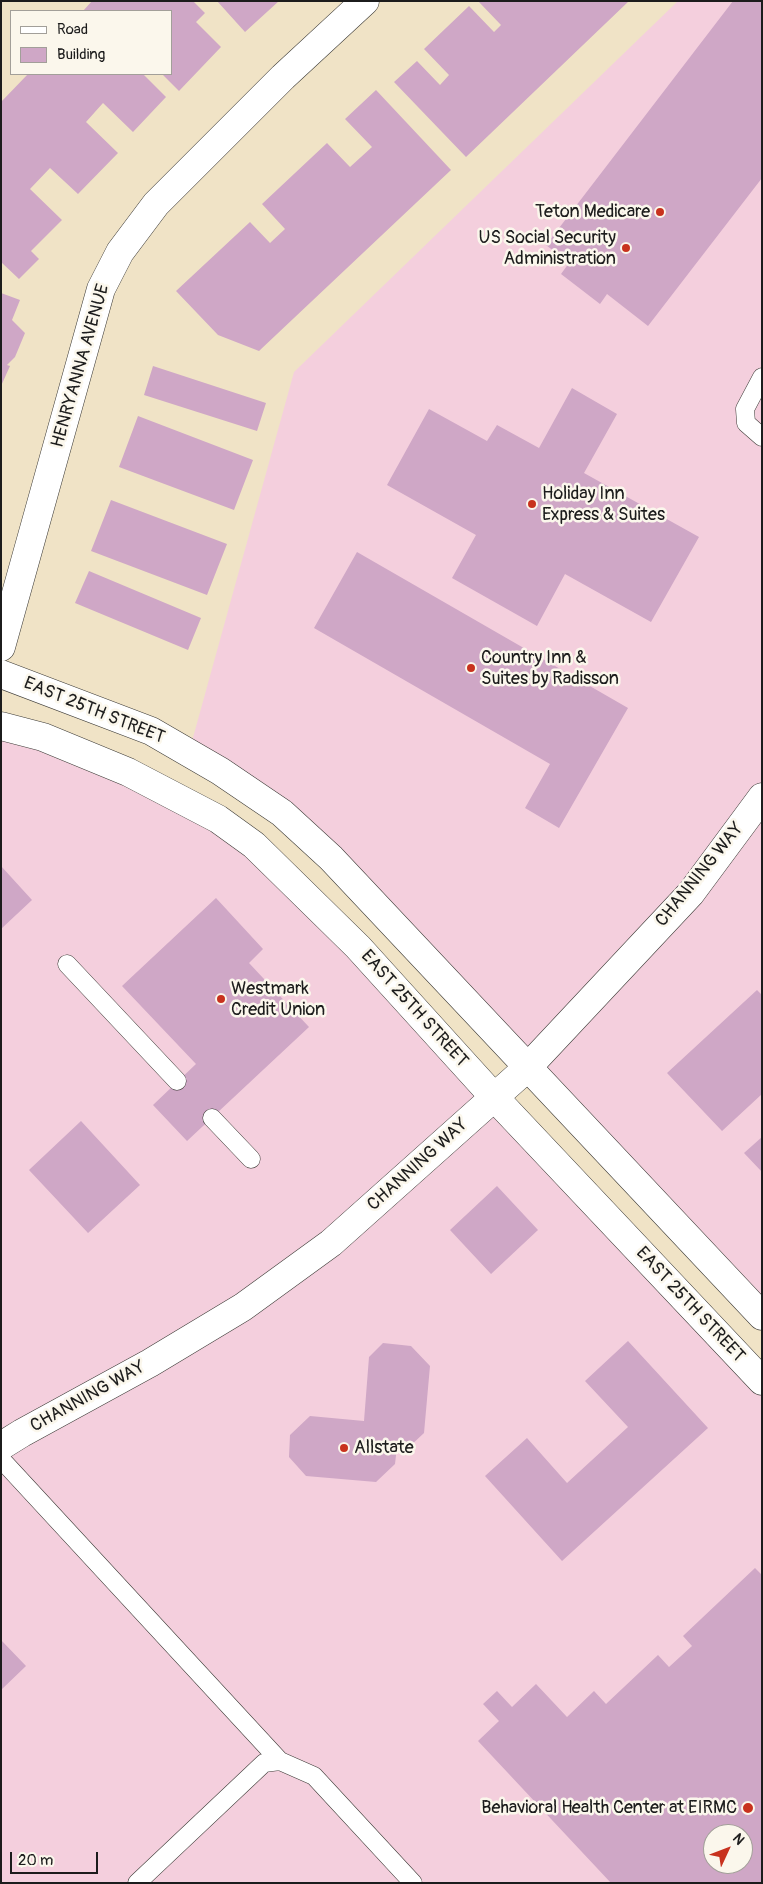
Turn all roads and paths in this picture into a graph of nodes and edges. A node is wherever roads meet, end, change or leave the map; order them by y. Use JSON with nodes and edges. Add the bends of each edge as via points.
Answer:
{"nodes":[{"id":1,"x":365,"y":1,"type":"edge"},
{"id":2,"x":762,"y":377,"type":"edge"},
{"id":3,"x":762,"y":437,"type":"edge"},
{"id":4,"x":1,"y":647,"type":"edge"},
{"id":5,"x":1,"y":674,"type":"edge"},
{"id":6,"x":1,"y":726,"type":"edge"},
{"id":7,"x":762,"y":797,"type":"edge"},
{"id":8,"x":67,"y":964,"type":"dead end"},
{"id":9,"x":527,"y":1068,"type":"junction"},
{"id":10,"x":177,"y":1081,"type":"dead end"},
{"id":11,"x":494,"y":1097,"type":"junction"},
{"id":12,"x":212,"y":1118,"type":"dead end"},
{"id":13,"x":251,"y":1160,"type":"dead end"},
{"id":14,"x":762,"y":1316,"type":"edge"},
{"id":15,"x":762,"y":1381,"type":"edge"},
{"id":16,"x":1,"y":1446,"type":"edge"},
{"id":17,"x":1,"y":1459,"type":"edge"},
{"id":18,"x":280,"y":1761,"type":"junction"},
{"id":19,"x":137,"y":1883,"type":"edge"},
{"id":20,"x":413,"y":1883,"type":"edge"}],
"edges":[{"from":1,"to":4,"type":"street","name":"HENRYANNA AVENUE","via":[[283,77],[156,204],[120,252],[101,290]]},
{"from":2,"to":3,"type":"lane","via":[[745,409],[746,423]]},
{"from":5,"to":9,"type":"street","name":"EAST 25TH STREET","via":[[151,731],[220,771],[282,813],[331,858]]},
{"from":6,"to":11,"type":"street","name":"EAST 25TH STREET","via":[[43,737],[128,772],[218,819],[254,845],[358,947]]},
{"from":7,"to":9,"type":"street","name":"CHANNING WAY","via":[[691,893]]},
{"from":8,"to":10,"type":"lane"},
{"from":9,"to":11,"type":"street","name":"CHANNING WAY"},
{"from":9,"to":14,"type":"street","name":"EAST 25TH STREET"},
{"from":11,"to":15,"type":"street","name":"EAST 25TH STREET"},
{"from":11,"to":16,"type":"street","name":"CHANNING WAY","via":[[331,1243],[278,1283],[150,1363]]},
{"from":12,"to":13,"type":"lane"},
{"from":17,"to":18,"type":"lane"},
{"from":18,"to":19,"type":"lane","via":[[264,1763]]},
{"from":18,"to":20,"type":"lane","via":[[314,1776]]}]}
